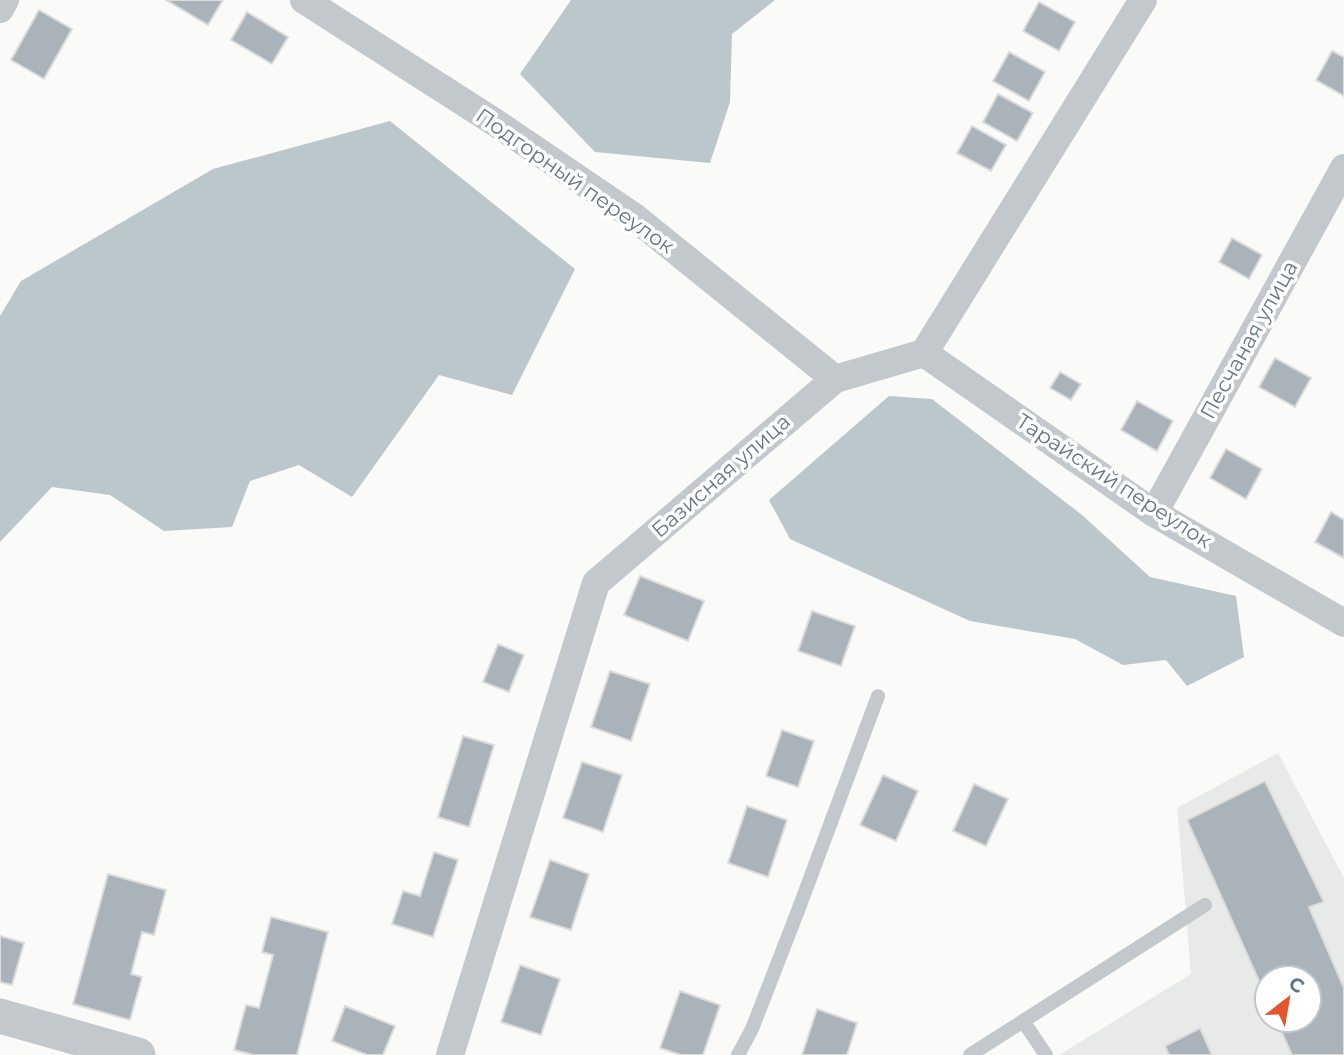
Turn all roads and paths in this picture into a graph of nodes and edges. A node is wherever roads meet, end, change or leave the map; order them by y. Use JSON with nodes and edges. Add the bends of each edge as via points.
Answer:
{"nodes":[{"id":1,"x":5,"y":0,"type":"edge"},
{"id":2,"x":304,"y":0,"type":"edge"},
{"id":3,"x":1143,"y":0,"type":"edge"},
{"id":4,"x":0,"y":9,"type":"edge"},
{"id":5,"x":1344,"y":168,"type":"edge"},
{"id":6,"x":924,"y":353,"type":"junction"},
{"id":7,"x":835,"y":379,"type":"junction"},
{"id":8,"x":1154,"y":513,"type":"junction"},
{"id":9,"x":1344,"y":623,"type":"edge"},
{"id":10,"x":878,"y":696,"type":"dead end"},
{"id":11,"x":1205,"y":905,"type":"dead end"},
{"id":12,"x":0,"y":1016,"type":"edge"},
{"id":13,"x":1023,"y":1021,"type":"junction"},
{"id":14,"x":138,"y":1055,"type":"edge"},
{"id":15,"x":450,"y":1055,"type":"edge"},
{"id":16,"x":738,"y":1055,"type":"edge"},
{"id":17,"x":970,"y":1055,"type":"edge"},
{"id":18,"x":1046,"y":1055,"type":"edge"}],
"edges":[{"from":1,"to":4,"type":"street"},
{"from":2,"to":7,"type":"street","name":"Подгорный переулок","via":[[633,216]]},
{"from":3,"to":6,"type":"street"},
{"from":5,"to":8,"type":"street","name":"Песчаная улица"},
{"from":6,"to":7,"type":"street","name":"Базисная улица"},
{"from":6,"to":8,"type":"street","name":"Тарайский переулок"},
{"from":7,"to":15,"type":"street","name":"Базисная улица","via":[[596,583]]},
{"from":8,"to":9,"type":"street","name":"Тарайский переулок"},
{"from":10,"to":16,"type":"lane","via":[[790,932]]},
{"from":11,"to":13,"type":"lane"},
{"from":12,"to":14,"type":"street"},
{"from":13,"to":17,"type":"lane"},
{"from":13,"to":18,"type":"lane"}]}
